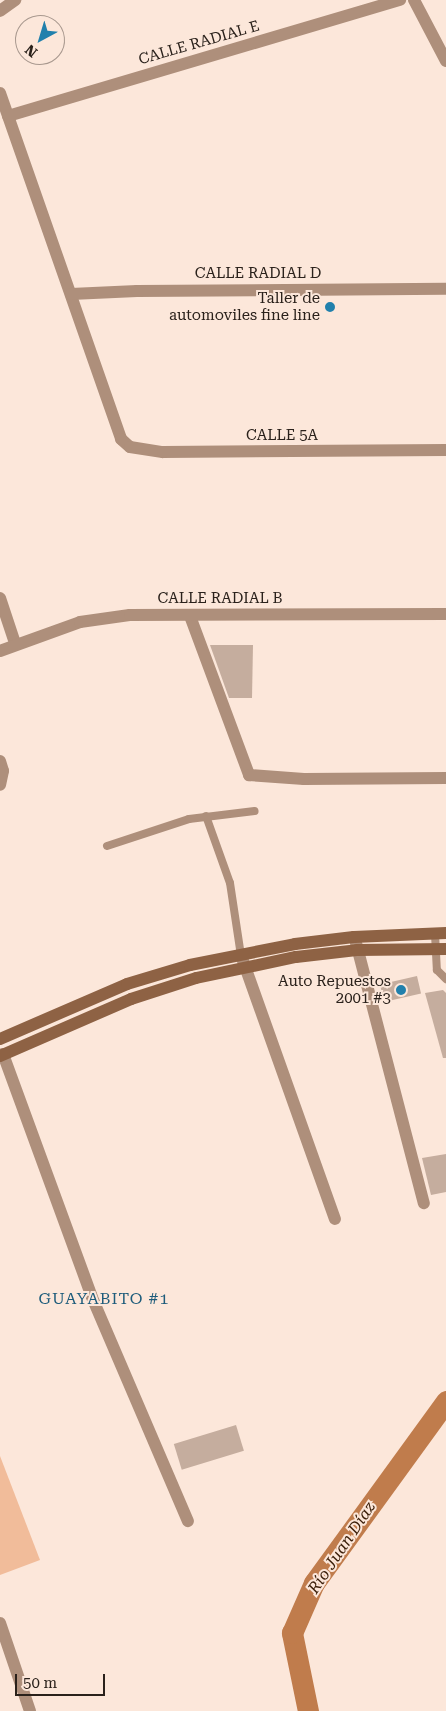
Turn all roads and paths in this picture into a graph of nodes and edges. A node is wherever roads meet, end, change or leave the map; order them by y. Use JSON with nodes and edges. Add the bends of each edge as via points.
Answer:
{"nodes":[{"id":1,"x":15,"y":0,"type":"edge"},
{"id":2,"x":400,"y":0,"type":"edge"},
{"id":3,"x":414,"y":0,"type":"edge"},
{"id":4,"x":0,"y":11,"type":"edge"},
{"id":5,"x":446,"y":61,"type":"edge"},
{"id":6,"x":0,"y":93,"type":"edge"},
{"id":7,"x":8,"y":116,"type":"junction"},
{"id":8,"x":446,"y":289,"type":"edge"},
{"id":9,"x":71,"y":294,"type":"junction"},
{"id":10,"x":446,"y":450,"type":"edge"},
{"id":11,"x":0,"y":598,"type":"edge"},
{"id":12,"x":446,"y":614,"type":"edge"},
{"id":13,"x":190,"y":616,"type":"junction"},
{"id":14,"x":15,"y":643,"type":"junction"},
{"id":15,"x":0,"y":651,"type":"edge"},
{"id":16,"x":0,"y":761,"type":"edge"},
{"id":17,"x":446,"y":778,"type":"edge"},
{"id":18,"x":0,"y":785,"type":"edge"},
{"id":19,"x":255,"y":811,"type":"dead end"},
{"id":20,"x":206,"y":816,"type":"junction"},
{"id":21,"x":107,"y":846,"type":"dead end"},
{"id":22,"x":441,"y":933,"type":"edge"},
{"id":23,"x":354,"y":937,"type":"junction"},
{"id":24,"x":441,"y":949,"type":"edge"},
{"id":25,"x":357,"y":950,"type":"junction"},
{"id":26,"x":243,"y":961,"type":"junction"},
{"id":27,"x":446,"y":978,"type":"edge"},
{"id":28,"x":0,"y":1040,"type":"edge"},
{"id":29,"x":2,"y":1055,"type":"edge"},
{"id":30,"x":424,"y":1203,"type":"dead end"},
{"id":31,"x":335,"y":1219,"type":"dead end"},
{"id":32,"x":188,"y":1521,"type":"dead end"},
{"id":33,"x":0,"y":1623,"type":"edge"},
{"id":34,"x":30,"y":1711,"type":"edge"}],
"edges":[{"from":1,"to":4,"type":"street"},
{"from":2,"to":7,"type":"street","name":"CALLE RADIAL E"},
{"from":3,"to":5,"type":"street"},
{"from":6,"to":7,"type":"street"},
{"from":7,"to":9,"type":"street"},
{"from":8,"to":9,"type":"street","name":"CALLE RADIAL D"},
{"from":9,"to":10,"type":"street","name":"CALLE 5A","via":[[121,439],[130,447],[163,452]]},
{"from":11,"to":14,"type":"street"},
{"from":12,"to":13,"type":"street","name":"CALLE RADIAL B"},
{"from":13,"to":14,"type":"street","name":"CALLE RADIAL B","via":[[130,615],[80,622]]},
{"from":13,"to":17,"type":"street","via":[[249,775],[304,779]]},
{"from":14,"to":15,"type":"street","name":"CALLE RADIAL B"},
{"from":16,"to":18,"type":"street","via":[[3,771]]},
{"from":19,"to":20,"type":"lane"},
{"from":20,"to":21,"type":"lane"},
{"from":20,"to":26,"type":"lane","via":[[230,883]]},
{"from":22,"to":23,"type":"main road"},
{"from":22,"to":24,"type":"lane"},
{"from":23,"to":25,"type":"street"},
{"from":23,"to":26,"type":"main road"},
{"from":24,"to":25,"type":"main road"},
{"from":24,"to":27,"type":"lane","via":[[437,970]]},
{"from":25,"to":26,"type":"main road"},
{"from":25,"to":30,"type":"street"},
{"from":26,"to":28,"type":"main road","via":[[190,965],[127,984]]},
{"from":26,"to":29,"type":"main road","via":[[131,999]]},
{"from":26,"to":31,"type":"street"},
{"from":29,"to":32,"type":"street","via":[[91,1295]]},
{"from":33,"to":34,"type":"street"}]}
